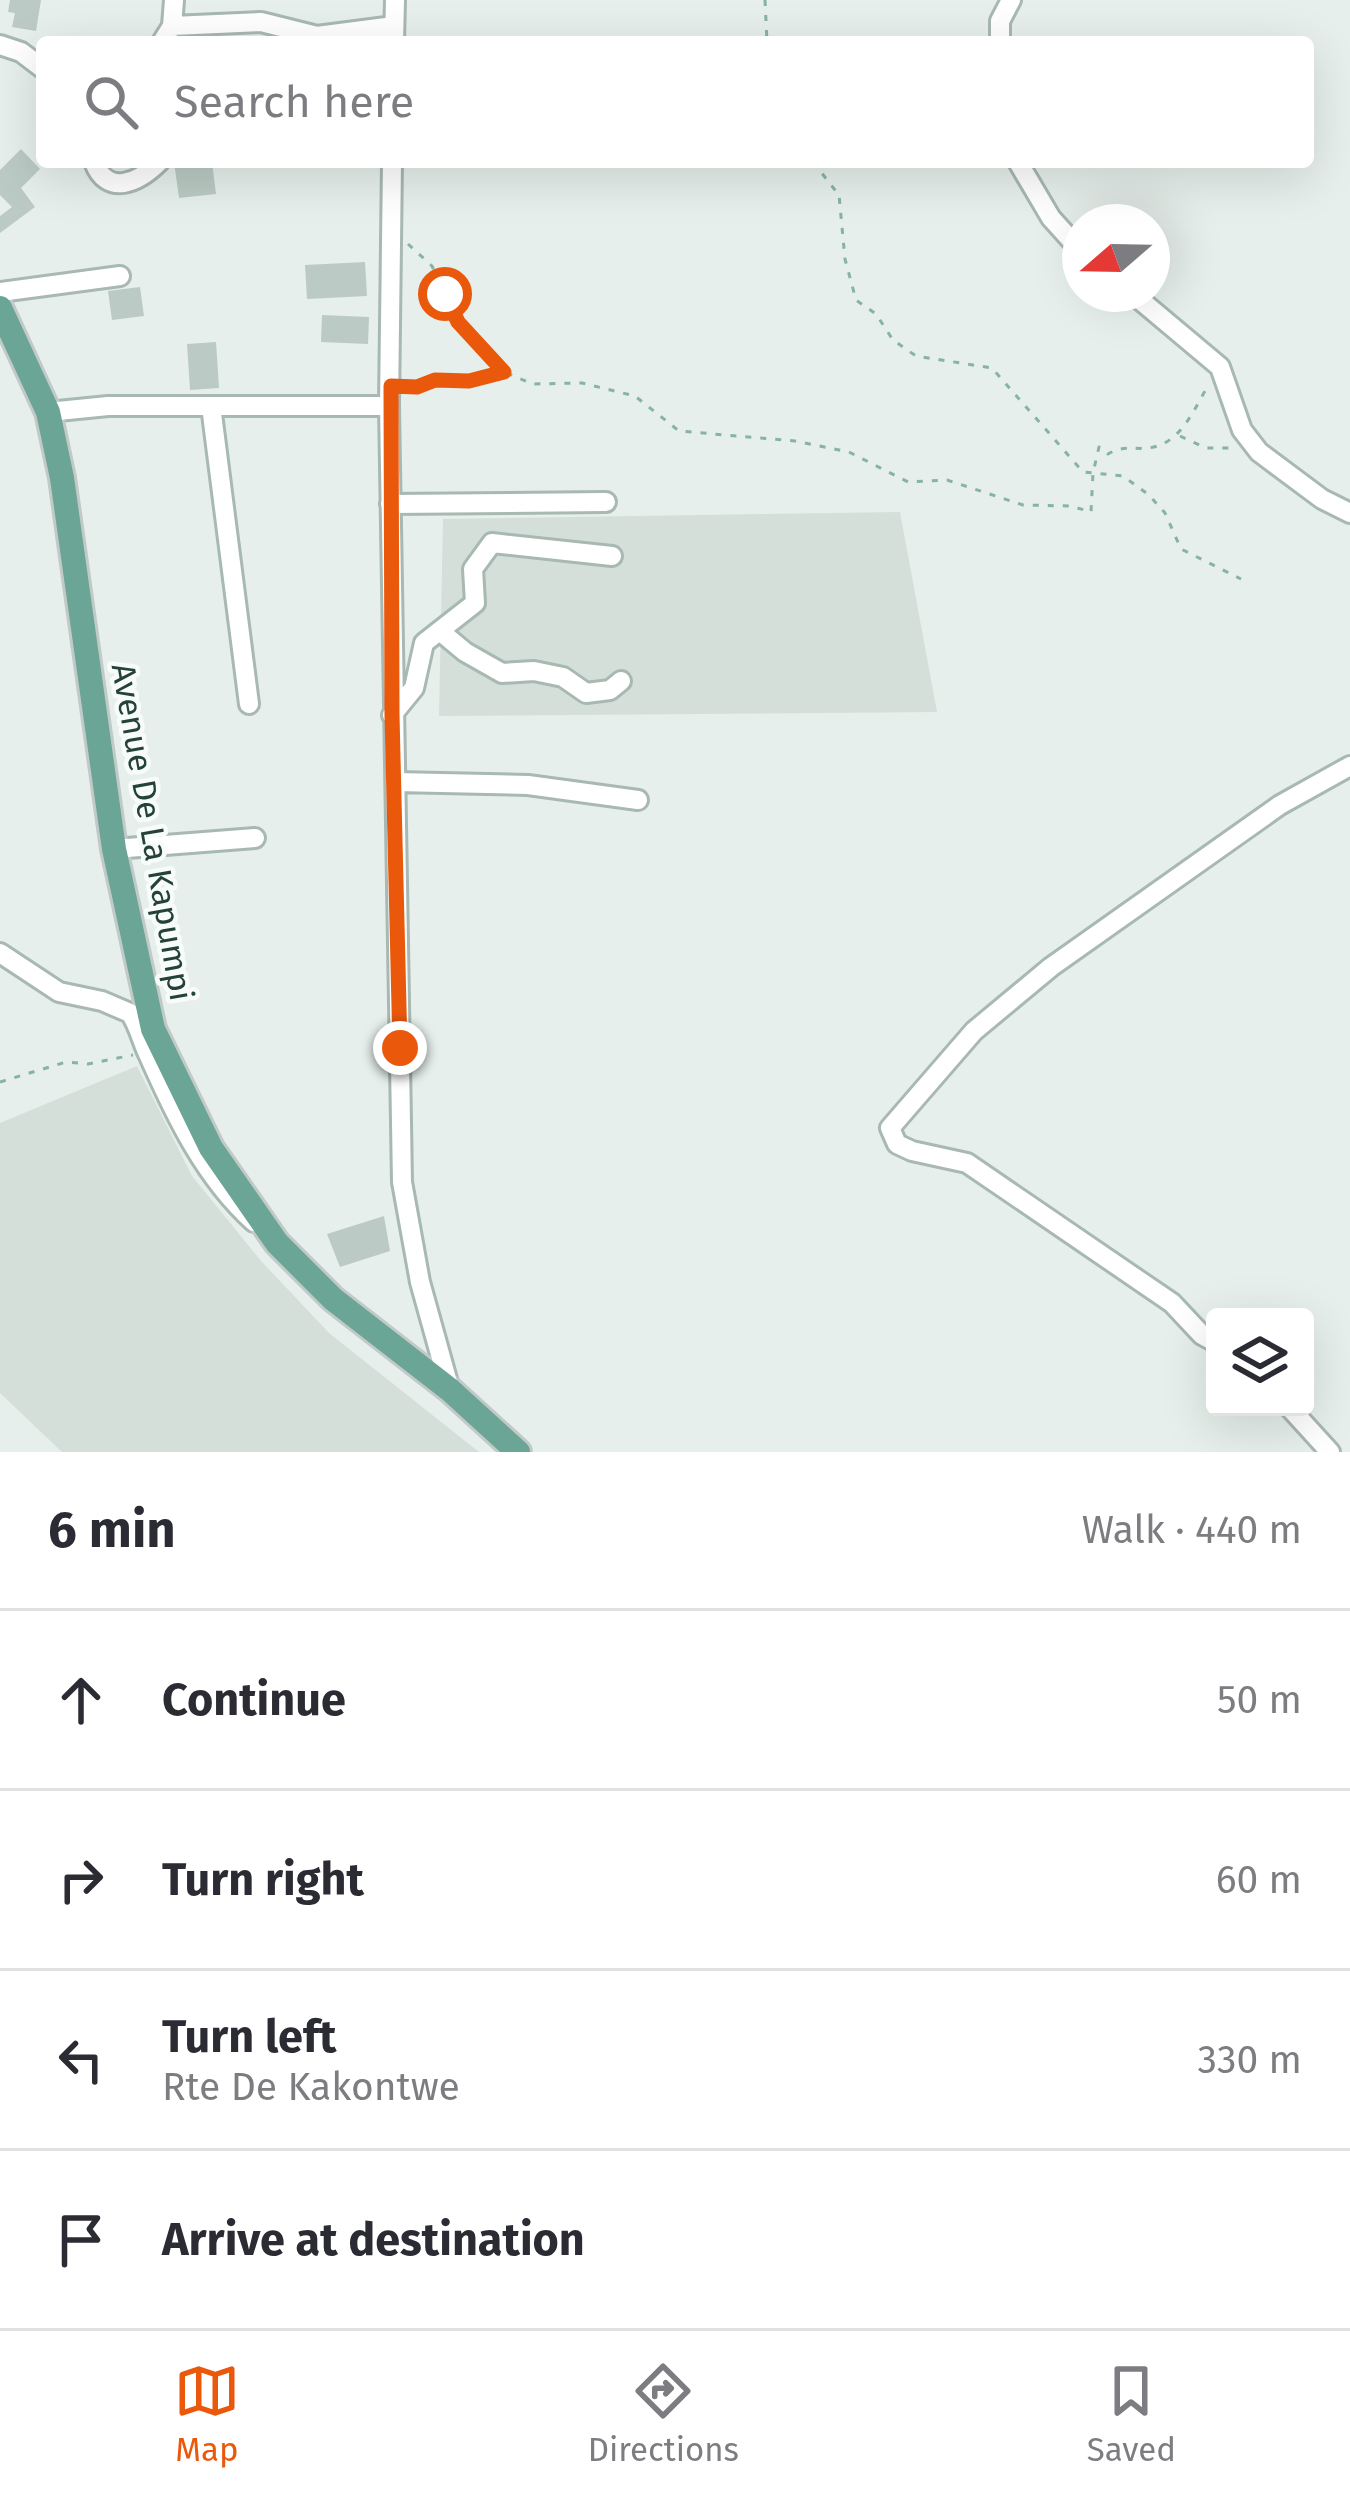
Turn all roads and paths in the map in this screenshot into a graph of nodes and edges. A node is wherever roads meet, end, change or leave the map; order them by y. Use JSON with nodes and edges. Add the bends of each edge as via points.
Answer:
{"nodes":[{"id":1,"x":175,"y":0,"type":"edge"},
{"id":2,"x":395,"y":0,"type":"edge"},
{"id":3,"x":765,"y":0,"type":"edge"},
{"id":4,"x":1011,"y":0,"type":"edge"},
{"id":5,"x":167,"y":34,"type":"edge"},
{"id":6,"x":394,"y":34,"type":"edge"},
{"id":7,"x":767,"y":36,"type":"edge"},
{"id":8,"x":1000,"y":36,"type":"edge"},
{"id":9,"x":0,"y":45,"type":"edge"},
{"id":10,"x":36,"y":63,"type":"edge"},
{"id":11,"x":96,"y":168,"type":"edge"},
{"id":12,"x":153,"y":168,"type":"edge"},
{"id":13,"x":392,"y":168,"type":"edge"},
{"id":14,"x":818,"y":168,"type":"edge"},
{"id":15,"x":1020,"y":168,"type":"edge"},
{"id":16,"x":1062,"y":230,"type":"edge"},
{"id":17,"x":392,"y":239,"type":"junction"},
{"id":18,"x":120,"y":276,"type":"dead end"},
{"id":19,"x":0,"y":292,"type":"edge"},
{"id":20,"x":0,"y":308,"type":"edge"},
{"id":21,"x":1154,"y":312,"type":"edge"},
{"id":22,"x":1220,"y":367,"type":"junction"},
{"id":23,"x":504,"y":372,"type":"junction"},
{"id":24,"x":390,"y":396,"type":"junction"},
{"id":25,"x":211,"y":406,"type":"junction"},
{"id":26,"x":48,"y":412,"type":"junction"},
{"id":27,"x":1178,"y":436,"type":"junction"},
{"id":28,"x":1255,"y":448,"type":"junction"},
{"id":29,"x":1093,"y":473,"type":"junction"},
{"id":30,"x":606,"y":502,"type":"dead end"},
{"id":31,"x":390,"y":504,"type":"junction"},
{"id":32,"x":1350,"y":513,"type":"edge"},
{"id":33,"x":612,"y":556,"type":"dead end"},
{"id":34,"x":1241,"y":579,"type":"dead end"},
{"id":35,"x":441,"y":632,"type":"junction"},
{"id":36,"x":622,"y":681,"type":"dead end"},
{"id":37,"x":249,"y":704,"type":"dead end"},
{"id":38,"x":392,"y":715,"type":"junction"},
{"id":39,"x":1350,"y":766,"type":"edge"},
{"id":40,"x":396,"y":782,"type":"junction"},
{"id":41,"x":638,"y":800,"type":"dead end"},
{"id":42,"x":254,"y":838,"type":"dead end"},
{"id":43,"x":114,"y":848,"type":"junction"},
{"id":44,"x":0,"y":952,"type":"edge"},
{"id":45,"x":147,"y":1053,"type":"junction"},
{"id":46,"x":0,"y":1082,"type":"edge"},
{"id":47,"x":277,"y":1243,"type":"junction"},
{"id":48,"x":1206,"y":1337,"type":"edge"},
{"id":49,"x":449,"y":1390,"type":"junction"},
{"id":50,"x":1297,"y":1416,"type":"edge"},
{"id":51,"x":518,"y":1452,"type":"edge"},
{"id":52,"x":1330,"y":1452,"type":"edge"}],
"edges":[{"from":1,"to":5,"type":"street"},
{"from":2,"to":6,"type":"street"},
{"from":3,"to":7,"type":"path"},
{"from":4,"to":8,"type":"street"},
{"from":5,"to":6,"type":"street","via":[[261,22],[317,35]]},
{"from":9,"to":10,"type":"street"},
{"from":11,"to":12,"type":"street","via":[[124,185]]},
{"from":13,"to":17,"type":"street"},
{"from":14,"to":29,"type":"path","via":[[839,195],[856,300],[916,356],[992,368],[1083,472]]},
{"from":15,"to":16,"type":"street"},
{"from":17,"to":23,"type":"path","via":[[413,245],[432,266],[458,322]]},
{"from":17,"to":24,"type":"street"},
{"from":18,"to":19,"type":"street"},
{"from":20,"to":26,"type":"main road","name":"Avenue De La Kapumpi"},
{"from":21,"to":22,"type":"street"},
{"from":22,"to":27,"type":"path"},
{"from":22,"to":28,"type":"street"},
{"from":23,"to":24,"type":"path","via":[[435,380]]},
{"from":23,"to":29,"type":"path","via":[[533,384],[582,382],[635,396],[679,431],[849,452],[908,482],[947,480],[1023,505],[1091,512]]},
{"from":24,"to":25,"type":"street"},
{"from":24,"to":31,"type":"street"},
{"from":25,"to":26,"type":"street"},
{"from":25,"to":37,"type":"street"},
{"from":26,"to":43,"type":"main road","name":"Avenue De La Kapumpi"},
{"from":27,"to":28,"type":"path","via":[[1206,448]]},
{"from":27,"to":29,"type":"path","via":[[1153,448],[1121,446],[1108,454],[1100,447]]},
{"from":28,"to":32,"type":"street"},
{"from":29,"to":34,"type":"path","via":[[1123,476],[1165,513],[1181,549]]},
{"from":30,"to":31,"type":"street"},
{"from":31,"to":38,"type":"street"},
{"from":33,"to":35,"type":"street","via":[[492,543],[473,569],[475,603]]},
{"from":35,"to":36,"type":"street","via":[[502,673],[563,677],[586,693]]},
{"from":35,"to":38,"type":"street","via":[[424,643],[414,688]]},
{"from":38,"to":40,"type":"street"},
{"from":39,"to":48,"type":"street","via":[[1280,805],[1051,967],[974,1031],[890,1128],[897,1144],[912,1151],[967,1163],[1172,1303]]},
{"from":40,"to":41,"type":"street","via":[[528,784]]},
{"from":40,"to":49,"type":"street","via":[[402,1182]]},
{"from":42,"to":43,"type":"street"},
{"from":43,"to":47,"type":"main road","name":"Avenue De La Kapumpi","via":[[153,1029],[212,1148]]},
{"from":44,"to":45,"type":"street","via":[[59,992],[130,1013]]},
{"from":45,"to":46,"type":"path","via":[[66,1062]]},
{"from":45,"to":47,"type":"street","via":[[208,1168]]},
{"from":47,"to":49,"type":"main road","name":"Avenue De La Kapumpi","via":[[333,1299]]},
{"from":49,"to":51,"type":"main road","name":"Avenue De La Kapumpi"},
{"from":50,"to":52,"type":"street"}]}
